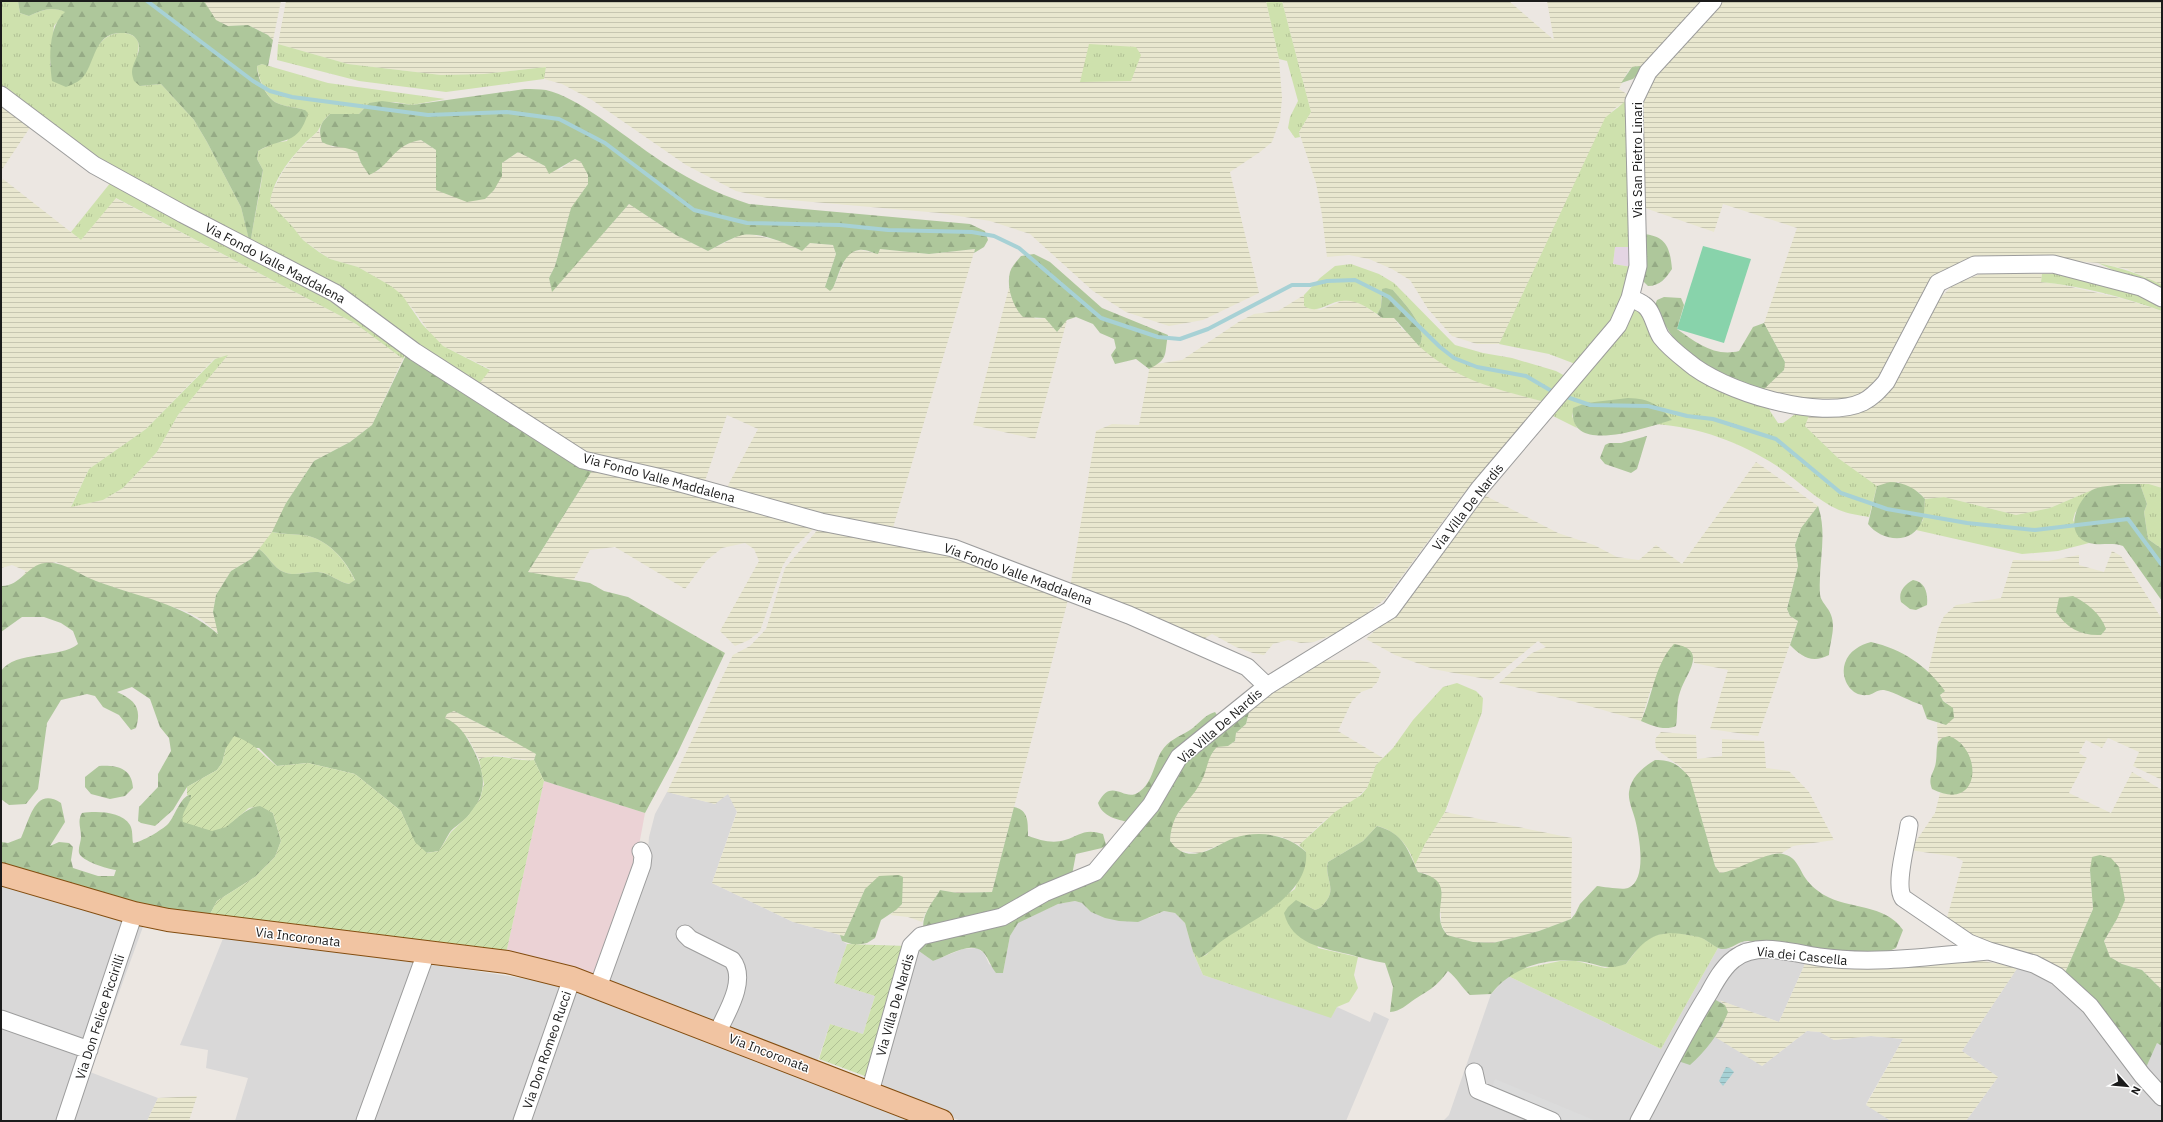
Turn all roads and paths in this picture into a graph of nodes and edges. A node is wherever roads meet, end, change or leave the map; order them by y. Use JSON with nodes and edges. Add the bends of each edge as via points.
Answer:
{"nodes":[{"id":1,"x":1713,"y":1,"type":"edge"},
{"id":2,"x":1,"y":95,"type":"edge"},
{"id":3,"x":1630,"y":298,"type":"junction"},
{"id":4,"x":2162,"y":298,"type":"edge"},
{"id":5,"x":1570,"y":381,"type":"joint"},
{"id":6,"x":1266,"y":686,"type":"junction"},
{"id":7,"x":1909,"y":825,"type":"dead end"},
{"id":8,"x":640,"y":852,"type":"dead end"},
{"id":9,"x":1,"y":874,"type":"edge"},
{"id":10,"x":134,"y":912,"type":"junction"},
{"id":11,"x":685,"y":934,"type":"dead end"},
{"id":12,"x":1989,"y":951,"type":"junction"},
{"id":13,"x":426,"y":953,"type":"junction"},
{"id":14,"x":572,"y":978,"type":"junction"},
{"id":15,"x":598,"y":987,"type":"junction"},
{"id":16,"x":1,"y":1019,"type":"edge"},
{"id":17,"x":717,"y":1033,"type":"junction"},
{"id":18,"x":89,"y":1050,"type":"junction"},
{"id":19,"x":1474,"y":1072,"type":"dead end"},
{"id":20,"x":870,"y":1092,"type":"junction"},
{"id":21,"x":2162,"y":1097,"type":"edge"},
{"id":22,"x":65,"y":1121,"type":"edge"},
{"id":23,"x":365,"y":1121,"type":"edge"},
{"id":24,"x":522,"y":1121,"type":"edge"},
{"id":25,"x":940,"y":1121,"type":"edge"},
{"id":26,"x":1552,"y":1121,"type":"edge"},
{"id":27,"x":1639,"y":1121,"type":"edge"}],
"edges":[{"from":1,"to":3,"type":"street","name":"Via San Pietro Linari","via":[[1648,72],[1634,101],[1638,266]]},
{"from":2,"to":6,"type":"street","name":"Via Fondo Valle Maddalena","via":[[94,165],[335,293],[415,352],[583,460],[666,479],[821,522],[953,548],[1129,615],[1247,667]]},
{"from":3,"to":4,"type":"street","via":[[1645,306],[1661,337],[1689,363],[1710,377],[1767,400],[1828,408],[1863,402],[1876,393],[1886,382],[1938,283],[1975,265],[2053,264],[2141,287]]},
{"from":3,"to":5,"type":"street","name":"Via San Pietro Linari","via":[[1618,325]]},
{"from":5,"to":6,"type":"street","name":"Via Villa De Nardis","via":[[1480,489],[1390,610]]},
{"from":6,"to":20,"type":"street","name":"Via Villa De Nardis","via":[[1179,757],[1151,805],[1095,872],[1044,892],[1002,917],[922,936],[911,946]]},
{"from":7,"to":12,"type":"street","via":[[1899,892],[1928,917],[1969,943]]},
{"from":8,"to":15,"type":"street","via":[[643,856],[642,865]]},
{"from":9,"to":10,"type":"main road","name":"Via Incoronata"},
{"from":10,"to":13,"type":"main road","name":"Via Incoronata","via":[[168,920]]},
{"from":10,"to":18,"type":"street","name":"Via Don Felice Piccirilli"},
{"from":11,"to":17,"type":"street","via":[[732,960],[737,966],[734,995]]},
{"from":12,"to":21,"type":"street","via":[[2034,964],[2057,976],[2075,991],[2090,1006],[2142,1075]]},
{"from":12,"to":27,"type":"street","name":"Via dei Cascella","via":[[1858,961],[1782,951],[1752,950],[1741,954],[1732,960],[1687,1027]]},
{"from":13,"to":14,"type":"main road","name":"Via Incoronata","via":[[507,962]]},
{"from":13,"to":23,"type":"street"},
{"from":14,"to":15,"type":"main road","name":"Via Incoronata"},
{"from":14,"to":24,"type":"street","name":"Via Don Romeo Rucci"},
{"from":15,"to":17,"type":"main road","name":"Via Incoronata"},
{"from":16,"to":18,"type":"street"},
{"from":17,"to":20,"type":"main road","name":"Via Incoronata"},
{"from":18,"to":22,"type":"street","name":"Via Don Felice Piccirilli"},
{"from":19,"to":26,"type":"street","via":[[1478,1090]]},
{"from":20,"to":25,"type":"main road","name":"Via Incoronata"}]}
